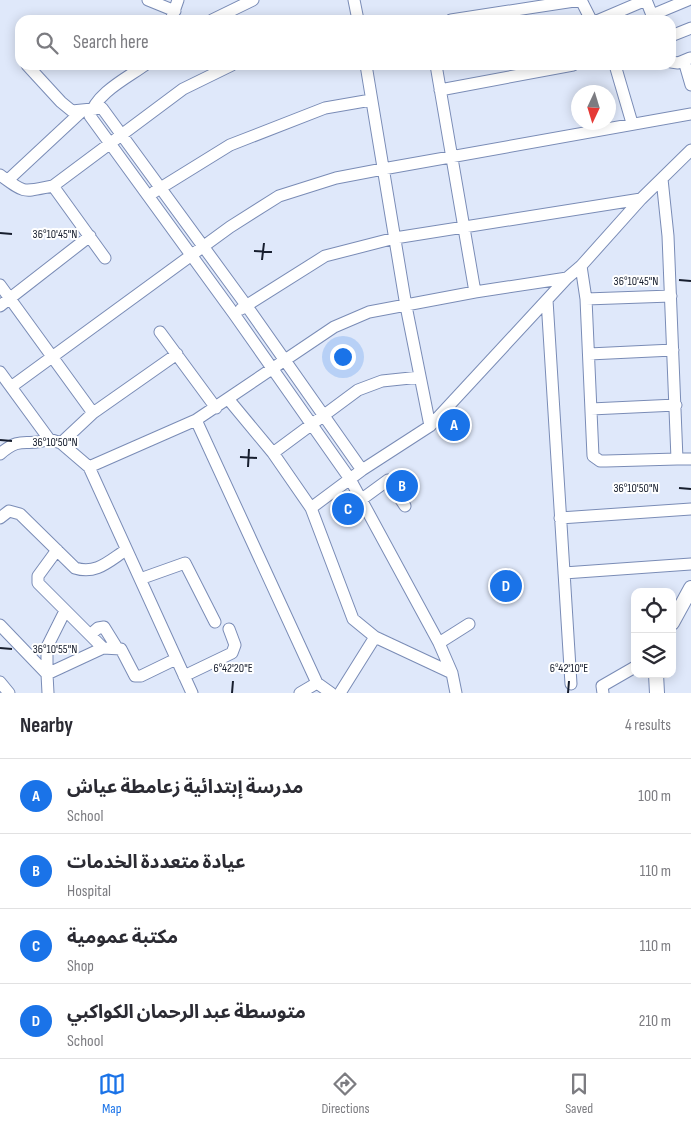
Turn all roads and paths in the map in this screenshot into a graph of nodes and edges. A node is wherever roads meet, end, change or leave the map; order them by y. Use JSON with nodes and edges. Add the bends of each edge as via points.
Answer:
{"nodes":[{"id":1,"x":148,"y":0,"type":"edge"},
{"id":2,"x":253,"y":0,"type":"edge"},
{"id":3,"x":354,"y":0,"type":"edge"},
{"id":4,"x":581,"y":0,"type":"edge"},
{"id":5,"x":688,"y":0,"type":"edge"},
{"id":6,"x":175,"y":10,"type":"edge"},
{"id":7,"x":222,"y":15,"type":"edge"},
{"id":8,"x":357,"y":15,"type":"edge"},
{"id":9,"x":484,"y":15,"type":"edge"},
{"id":10,"x":588,"y":15,"type":"edge"},
{"id":11,"x":611,"y":15,"type":"edge"},
{"id":12,"x":652,"y":15,"type":"edge"},
{"id":13,"x":659,"y":15,"type":"edge"},
{"id":14,"x":691,"y":28,"type":"edge"},
{"id":15,"x":676,"y":34,"type":"edge"},
{"id":16,"x":687,"y":60,"type":"edge"},
{"id":17,"x":31,"y":70,"type":"edge"},
{"id":18,"x":138,"y":70,"type":"edge"},
{"id":19,"x":222,"y":70,"type":"edge"},
{"id":20,"x":367,"y":70,"type":"edge"},
{"id":21,"x":437,"y":70,"type":"edge"},
{"id":22,"x":546,"y":70,"type":"edge"},
{"id":23,"x":616,"y":70,"type":"edge"},
{"id":24,"x":691,"y":85,"type":"edge"},
{"id":25,"x":440,"y":90,"type":"junction"},
{"id":26,"x":372,"y":100,"type":"junction"},
{"id":27,"x":86,"y":110,"type":"junction"},
{"id":28,"x":691,"y":114,"type":"edge"},
{"id":29,"x":632,"y":123,"type":"junction"},
{"id":30,"x":121,"y":135,"type":"junction"},
{"id":31,"x":109,"y":144,"type":"junction"},
{"id":32,"x":691,"y":150,"type":"edge"},
{"id":33,"x":453,"y":156,"type":"junction"},
{"id":34,"x":384,"y":169,"type":"junction"},
{"id":35,"x":4,"y":178,"type":"edge"},
{"id":36,"x":662,"y":179,"type":"junction"},
{"id":37,"x":53,"y":186,"type":"junction"},
{"id":38,"x":160,"y":188,"type":"junction"},
{"id":39,"x":149,"y":196,"type":"junction"},
{"id":40,"x":641,"y":199,"type":"junction"},
{"id":41,"x":465,"y":226,"type":"junction"},
{"id":42,"x":90,"y":236,"type":"junction"},
{"id":43,"x":395,"y":238,"type":"junction"},
{"id":44,"x":202,"y":247,"type":"junction"},
{"id":45,"x":191,"y":256,"type":"junction"},
{"id":46,"x":105,"y":258,"type":"dead end"},
{"id":47,"x":581,"y":266,"type":"junction"},
{"id":48,"x":567,"y":278,"type":"junction"},
{"id":49,"x":0,"y":285,"type":"edge"},
{"id":50,"x":475,"y":292,"type":"junction"},
{"id":51,"x":671,"y":296,"type":"junction"},
{"id":52,"x":10,"y":299,"type":"junction"},
{"id":53,"x":586,"y":299,"type":"junction"},
{"id":54,"x":548,"y":300,"type":"junction"},
{"id":55,"x":246,"y":305,"type":"junction"},
{"id":56,"x":0,"y":306,"type":"edge"},
{"id":57,"x":406,"y":306,"type":"junction"},
{"id":58,"x":234,"y":314,"type":"junction"},
{"id":59,"x":160,"y":332,"type":"dead end"},
{"id":60,"x":673,"y":350,"type":"junction"},
{"id":61,"x":177,"y":354,"type":"junction"},
{"id":62,"x":589,"y":354,"type":"junction"},
{"id":63,"x":52,"y":357,"type":"junction"},
{"id":64,"x":284,"y":360,"type":"junction"},
{"id":65,"x":272,"y":368,"type":"junction"},
{"id":66,"x":0,"y":372,"type":"edge"},
{"id":67,"x":420,"y":378,"type":"junction"},
{"id":68,"x":11,"y":387,"type":"junction"},
{"id":69,"x":229,"y":400,"type":"junction"},
{"id":70,"x":676,"y":405,"type":"junction"},
{"id":71,"x":216,"y":408,"type":"junction"},
{"id":72,"x":591,"y":409,"type":"junction"},
{"id":73,"x":93,"y":413,"type":"junction"},
{"id":74,"x":323,"y":416,"type":"junction"},
{"id":75,"x":196,"y":420,"type":"junction"},
{"id":76,"x":312,"y":425,"type":"junction"},
{"id":77,"x":430,"y":426,"type":"junction"},
{"id":78,"x":49,"y":439,"type":"junction"},
{"id":79,"x":61,"y":443,"type":"junction"},
{"id":80,"x":273,"y":453,"type":"junction"},
{"id":81,"x":0,"y":454,"type":"edge"},
{"id":82,"x":691,"y":458,"type":"edge"},
{"id":83,"x":677,"y":459,"type":"junction"},
{"id":84,"x":89,"y":467,"type":"junction"},
{"id":85,"x":362,"y":470,"type":"junction"},
{"id":86,"x":350,"y":479,"type":"junction"},
{"id":87,"x":362,"y":499,"type":"junction"},
{"id":88,"x":405,"y":506,"type":"dead end"},
{"id":89,"x":311,"y":508,"type":"junction"},
{"id":90,"x":691,"y":509,"type":"edge"},
{"id":91,"x":0,"y":518,"type":"edge"},
{"id":92,"x":560,"y":518,"type":"junction"},
{"id":93,"x":57,"y":550,"type":"junction"},
{"id":94,"x":126,"y":550,"type":"junction"},
{"id":95,"x":691,"y":564,"type":"edge"},
{"id":96,"x":564,"y":574,"type":"junction"},
{"id":97,"x":140,"y":579,"type":"junction"},
{"id":98,"x":691,"y":588,"type":"edge"},
{"id":99,"x":65,"y":611,"type":"junction"},
{"id":100,"x":676,"y":616,"type":"edge"},
{"id":101,"x":215,"y":622,"type":"dead end"},
{"id":102,"x":469,"y":624,"type":"dead end"},
{"id":103,"x":0,"y":625,"type":"edge"},
{"id":104,"x":229,"y":629,"type":"dead end"},
{"id":105,"x":90,"y":635,"type":"junction"},
{"id":106,"x":375,"y":637,"type":"junction"},
{"id":107,"x":439,"y":643,"type":"junction"},
{"id":108,"x":103,"y":648,"type":"junction"},
{"id":109,"x":117,"y":648,"type":"junction"},
{"id":110,"x":176,"y":659,"type":"junction"},
{"id":111,"x":631,"y":669,"type":"edge"},
{"id":112,"x":47,"y":674,"type":"junction"},
{"id":113,"x":452,"y":674,"type":"junction"},
{"id":114,"x":184,"y":676,"type":"junction"},
{"id":115,"x":656,"y":678,"type":"edge"},
{"id":116,"x":0,"y":682,"type":"edge"},
{"id":117,"x":317,"y":684,"type":"junction"},
{"id":118,"x":571,"y":684,"type":"dead end"},
{"id":119,"x":9,"y":693,"type":"edge"},
{"id":120,"x":48,"y":693,"type":"edge"},
{"id":121,"x":192,"y":693,"type":"edge"},
{"id":122,"x":300,"y":693,"type":"edge"},
{"id":123,"x":332,"y":693,"type":"edge"},
{"id":124,"x":340,"y":693,"type":"edge"},
{"id":125,"x":456,"y":693,"type":"edge"},
{"id":126,"x":604,"y":693,"type":"edge"},
{"id":127,"x":657,"y":693,"type":"edge"}],
"edges":[{"from":1,"to":6,"type":"street"},
{"from":2,"to":7,"type":"street"},
{"from":3,"to":8,"type":"street"},
{"from":4,"to":9,"type":"street"},
{"from":4,"to":10,"type":"street"},
{"from":5,"to":13,"type":"street"},
{"from":11,"to":12,"type":"street","via":[[646,0]]},
{"from":14,"to":15,"type":"street"},
{"from":16,"to":24,"type":"street"},
{"from":17,"to":27,"type":"street","via":[[72,111]]},
{"from":18,"to":27,"type":"street"},
{"from":19,"to":30,"type":"street","via":[[183,89]]},
{"from":20,"to":26,"type":"street"},
{"from":21,"to":25,"type":"street"},
{"from":22,"to":25,"type":"street"},
{"from":23,"to":29,"type":"street"},
{"from":25,"to":33,"type":"street"},
{"from":26,"to":34,"type":"street"},
{"from":26,"to":38,"type":"street","via":[[325,108],[230,145]]},
{"from":27,"to":30,"type":"street","via":[[102,108]]},
{"from":27,"to":31,"type":"street"},
{"from":27,"to":35,"type":"street"},
{"from":28,"to":29,"type":"street"},
{"from":29,"to":33,"type":"street"},
{"from":30,"to":31,"type":"street"},
{"from":30,"to":38,"type":"street"},
{"from":31,"to":37,"type":"street"},
{"from":31,"to":39,"type":"street"},
{"from":32,"to":36,"type":"street"},
{"from":33,"to":34,"type":"street"},
{"from":33,"to":41,"type":"street"},
{"from":34,"to":43,"type":"street"},
{"from":34,"to":44,"type":"street","via":[[336,178],[279,196]]},
{"from":35,"to":37,"type":"street","via":[[24,191]]},
{"from":36,"to":40,"type":"street"},
{"from":36,"to":51,"type":"street"},
{"from":37,"to":42,"type":"street"},
{"from":38,"to":39,"type":"street"},
{"from":38,"to":44,"type":"street"},
{"from":39,"to":45,"type":"street"},
{"from":40,"to":41,"type":"street"},
{"from":40,"to":47,"type":"street"},
{"from":41,"to":43,"type":"street"},
{"from":41,"to":50,"type":"street"},
{"from":42,"to":46,"type":"street"},
{"from":42,"to":52,"type":"street"},
{"from":43,"to":55,"type":"street","via":[[325,256]]},
{"from":43,"to":57,"type":"street"},
{"from":44,"to":45,"type":"street"},
{"from":44,"to":55,"type":"street"},
{"from":45,"to":58,"type":"street"},
{"from":45,"to":63,"type":"street"},
{"from":47,"to":48,"type":"street"},
{"from":47,"to":53,"type":"street"},
{"from":48,"to":50,"type":"street"},
{"from":48,"to":54,"type":"street"},
{"from":49,"to":52,"type":"street"},
{"from":50,"to":57,"type":"street"},
{"from":51,"to":53,"type":"street"},
{"from":51,"to":60,"type":"street"},
{"from":52,"to":56,"type":"street"},
{"from":52,"to":63,"type":"street"},
{"from":53,"to":62,"type":"street"},
{"from":54,"to":77,"type":"street"},
{"from":54,"to":92,"type":"street"},
{"from":55,"to":58,"type":"street"},
{"from":55,"to":64,"type":"street"},
{"from":57,"to":64,"type":"street","via":[[369,312],[334,327]]},
{"from":57,"to":67,"type":"street"},
{"from":58,"to":65,"type":"street"},
{"from":59,"to":61,"type":"street"},
{"from":60,"to":62,"type":"street"},
{"from":60,"to":70,"type":"street"},
{"from":61,"to":71,"type":"street"},
{"from":61,"to":73,"type":"street"},
{"from":62,"to":72,"type":"street"},
{"from":63,"to":68,"type":"street"},
{"from":63,"to":73,"type":"street"},
{"from":64,"to":65,"type":"street"},
{"from":64,"to":74,"type":"street"},
{"from":65,"to":69,"type":"street"},
{"from":65,"to":76,"type":"street"},
{"from":66,"to":68,"type":"street"},
{"from":67,"to":74,"type":"street","via":[[382,381],[358,390]]},
{"from":67,"to":77,"type":"street"},
{"from":68,"to":78,"type":"street"},
{"from":69,"to":71,"type":"street"},
{"from":69,"to":80,"type":"street"},
{"from":70,"to":72,"type":"street"},
{"from":70,"to":83,"type":"street"},
{"from":71,"to":75,"type":"street"},
{"from":72,"to":83,"type":"street","via":[[591,451],[596,459]]},
{"from":73,"to":79,"type":"street"},
{"from":74,"to":76,"type":"street"},
{"from":74,"to":85,"type":"street"},
{"from":75,"to":84,"type":"street"},
{"from":75,"to":117,"type":"street"},
{"from":76,"to":80,"type":"street"},
{"from":76,"to":86,"type":"street"},
{"from":77,"to":85,"type":"street"},
{"from":78,"to":79,"type":"street"},
{"from":78,"to":81,"type":"street","via":[[39,443],[17,442]]},
{"from":79,"to":84,"type":"street"},
{"from":80,"to":89,"type":"street"},
{"from":82,"to":83,"type":"street"},
{"from":84,"to":94,"type":"street"},
{"from":85,"to":86,"type":"street"},
{"from":86,"to":87,"type":"street"},
{"from":86,"to":89,"type":"street"},
{"from":87,"to":88,"type":"street","via":[[388,480]]},
{"from":87,"to":107,"type":"street"},
{"from":89,"to":106,"type":"street","via":[[353,619]]},
{"from":90,"to":92,"type":"street"},
{"from":91,"to":93,"type":"street","via":[[9,510],[20,514]]},
{"from":92,"to":96,"type":"street"},
{"from":93,"to":94,"type":"street","via":[[75,568],[90,571]]},
{"from":93,"to":99,"type":"street","via":[[38,576],[38,583]]},
{"from":94,"to":97,"type":"street"},
{"from":95,"to":96,"type":"street"},
{"from":96,"to":118,"type":"street"},
{"from":97,"to":101,"type":"street","via":[[185,563]]},
{"from":97,"to":110,"type":"street"},
{"from":98,"to":100,"type":"main road"},
{"from":99,"to":105,"type":"street"},
{"from":99,"to":112,"type":"street","via":[[47,647]]},
{"from":102,"to":107,"type":"street"},
{"from":103,"to":112,"type":"street"},
{"from":104,"to":114,"type":"street","via":[[235,646],[232,653]]},
{"from":105,"to":108,"type":"street"},
{"from":105,"to":109,"type":"street","via":[[104,627]]},
{"from":106,"to":113,"type":"street"},
{"from":106,"to":124,"type":"street"},
{"from":107,"to":113,"type":"street"},
{"from":108,"to":109,"type":"street"},
{"from":108,"to":112,"type":"street"},
{"from":109,"to":110,"type":"street","via":[[121,649],[135,676]]},
{"from":110,"to":114,"type":"street"},
{"from":111,"to":126,"type":"street","via":[[602,686]]},
{"from":112,"to":120,"type":"street"},
{"from":113,"to":125,"type":"street"},
{"from":114,"to":121,"type":"street"},
{"from":115,"to":127,"type":"main road"},
{"from":116,"to":119,"type":"street"},
{"from":117,"to":122,"type":"street"},
{"from":117,"to":123,"type":"street"}]}
